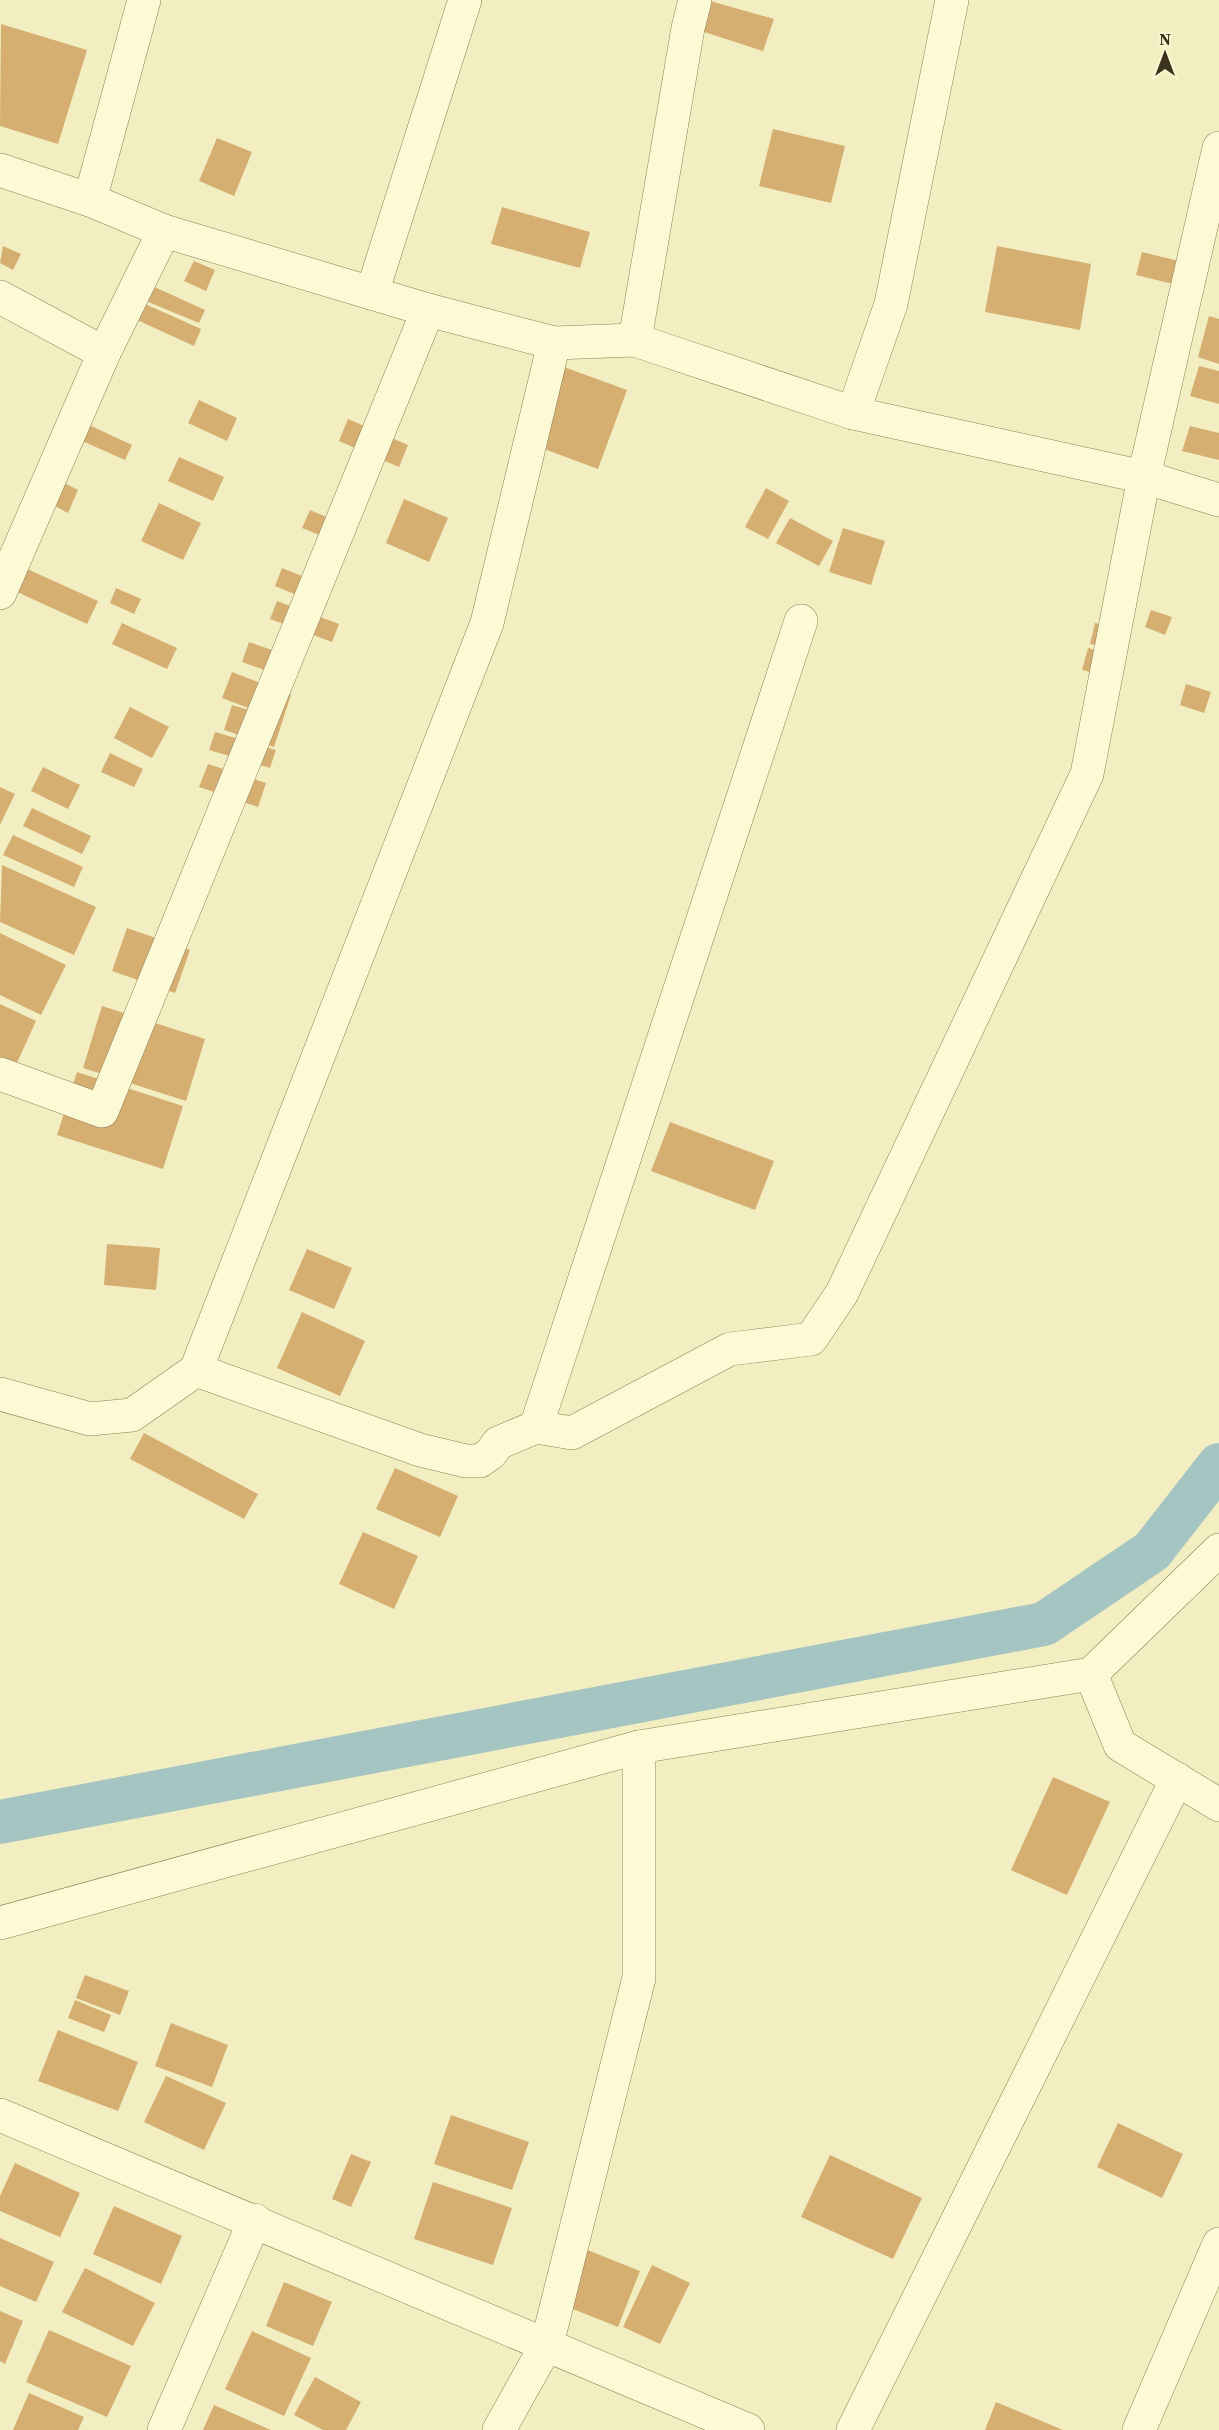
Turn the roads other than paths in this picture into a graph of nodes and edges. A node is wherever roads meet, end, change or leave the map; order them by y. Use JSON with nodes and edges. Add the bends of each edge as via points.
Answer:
{"nodes":[{"id":1,"x":144,"y":0,"type":"edge"},
{"id":2,"x":465,"y":0,"type":"edge"},
{"id":3,"x":695,"y":0,"type":"edge"},
{"id":4,"x":952,"y":0,"type":"edge"},
{"id":5,"x":1219,"y":148,"type":"edge"},
{"id":6,"x":0,"y":170,"type":"edge"},
{"id":7,"x":90,"y":200,"type":"junction"},
{"id":8,"x":164,"y":231,"type":"junction"},
{"id":9,"x":372,"y":293,"type":"junction"},
{"id":10,"x":0,"y":297,"type":"edge"},
{"id":11,"x":428,"y":310,"type":"junction"},
{"id":12,"x":635,"y":340,"type":"junction"},
{"id":13,"x":554,"y":343,"type":"junction"},
{"id":14,"x":104,"y":353,"type":"junction"},
{"id":15,"x":853,"y":412,"type":"junction"},
{"id":16,"x":1144,"y":477,"type":"junction"},
{"id":17,"x":1219,"y":500,"type":"edge"},
{"id":18,"x":0,"y":593,"type":"edge"},
{"id":19,"x":801,"y":621,"type":"dead end"},
{"id":20,"x":0,"y":1074,"type":"edge"},
{"id":21,"x":195,"y":1370,"type":"junction"},
{"id":22,"x":0,"y":1394,"type":"edge"},
{"id":23,"x":536,"y":1427,"type":"junction"},
{"id":24,"x":1219,"y":1550,"type":"edge"},
{"id":25,"x":1091,"y":1674,"type":"junction"},
{"id":26,"x":639,"y":1747,"type":"junction"},
{"id":27,"x":1177,"y":1779,"type":"junction"},
{"id":28,"x":1219,"y":1805,"type":"edge"},
{"id":29,"x":0,"y":1923,"type":"edge"},
{"id":30,"x":0,"y":2115,"type":"edge"},
{"id":31,"x":255,"y":2220,"type":"junction"},
{"id":32,"x":1219,"y":2244,"type":"edge"},
{"id":33,"x":547,"y":2344,"type":"junction"},
{"id":34,"x":164,"y":2430,"type":"edge"},
{"id":35,"x":499,"y":2430,"type":"edge"},
{"id":36,"x":748,"y":2430,"type":"edge"},
{"id":37,"x":853,"y":2430,"type":"edge"},
{"id":38,"x":1139,"y":2430,"type":"edge"}],
"edges":[{"from":1,"to":7,"type":"street"},
{"from":2,"to":9,"type":"street"},
{"from":3,"to":12,"type":"street"},
{"from":4,"to":15,"type":"street","via":[[891,304]]},
{"from":5,"to":16,"type":"street"},
{"from":6,"to":7,"type":"street"},
{"from":7,"to":8,"type":"street"},
{"from":8,"to":9,"type":"street"},
{"from":8,"to":14,"type":"street"},
{"from":9,"to":11,"type":"street"},
{"from":10,"to":14,"type":"street"},
{"from":11,"to":13,"type":"street"},
{"from":11,"to":20,"type":"street","via":[[102,1111]]},
{"from":12,"to":13,"type":"street"},
{"from":12,"to":15,"type":"street"},
{"from":13,"to":21,"type":"street","via":[[487,622]]},
{"from":14,"to":18,"type":"street"},
{"from":15,"to":16,"type":"street"},
{"from":16,"to":17,"type":"street"},
{"from":16,"to":23,"type":"street","via":[[1088,774],[842,1293],[811,1339],[730,1349],[572,1433]]},
{"from":19,"to":23,"type":"street"},
{"from":21,"to":22,"type":"street","via":[[132,1415],[90,1419]]},
{"from":21,"to":23,"type":"street","via":[[420,1450],[466,1461],[480,1461],[498,1443]]},
{"from":24,"to":25,"type":"street"},
{"from":25,"to":26,"type":"street"},
{"from":25,"to":27,"type":"street","via":[[1120,1744]]},
{"from":26,"to":29,"type":"street"},
{"from":26,"to":33,"type":"street","via":[[639,1978]]},
{"from":27,"to":28,"type":"street"},
{"from":27,"to":37,"type":"street"},
{"from":30,"to":31,"type":"street"},
{"from":31,"to":33,"type":"street"},
{"from":31,"to":34,"type":"street"},
{"from":32,"to":38,"type":"street"},
{"from":33,"to":35,"type":"street"},
{"from":33,"to":36,"type":"street"}]}
